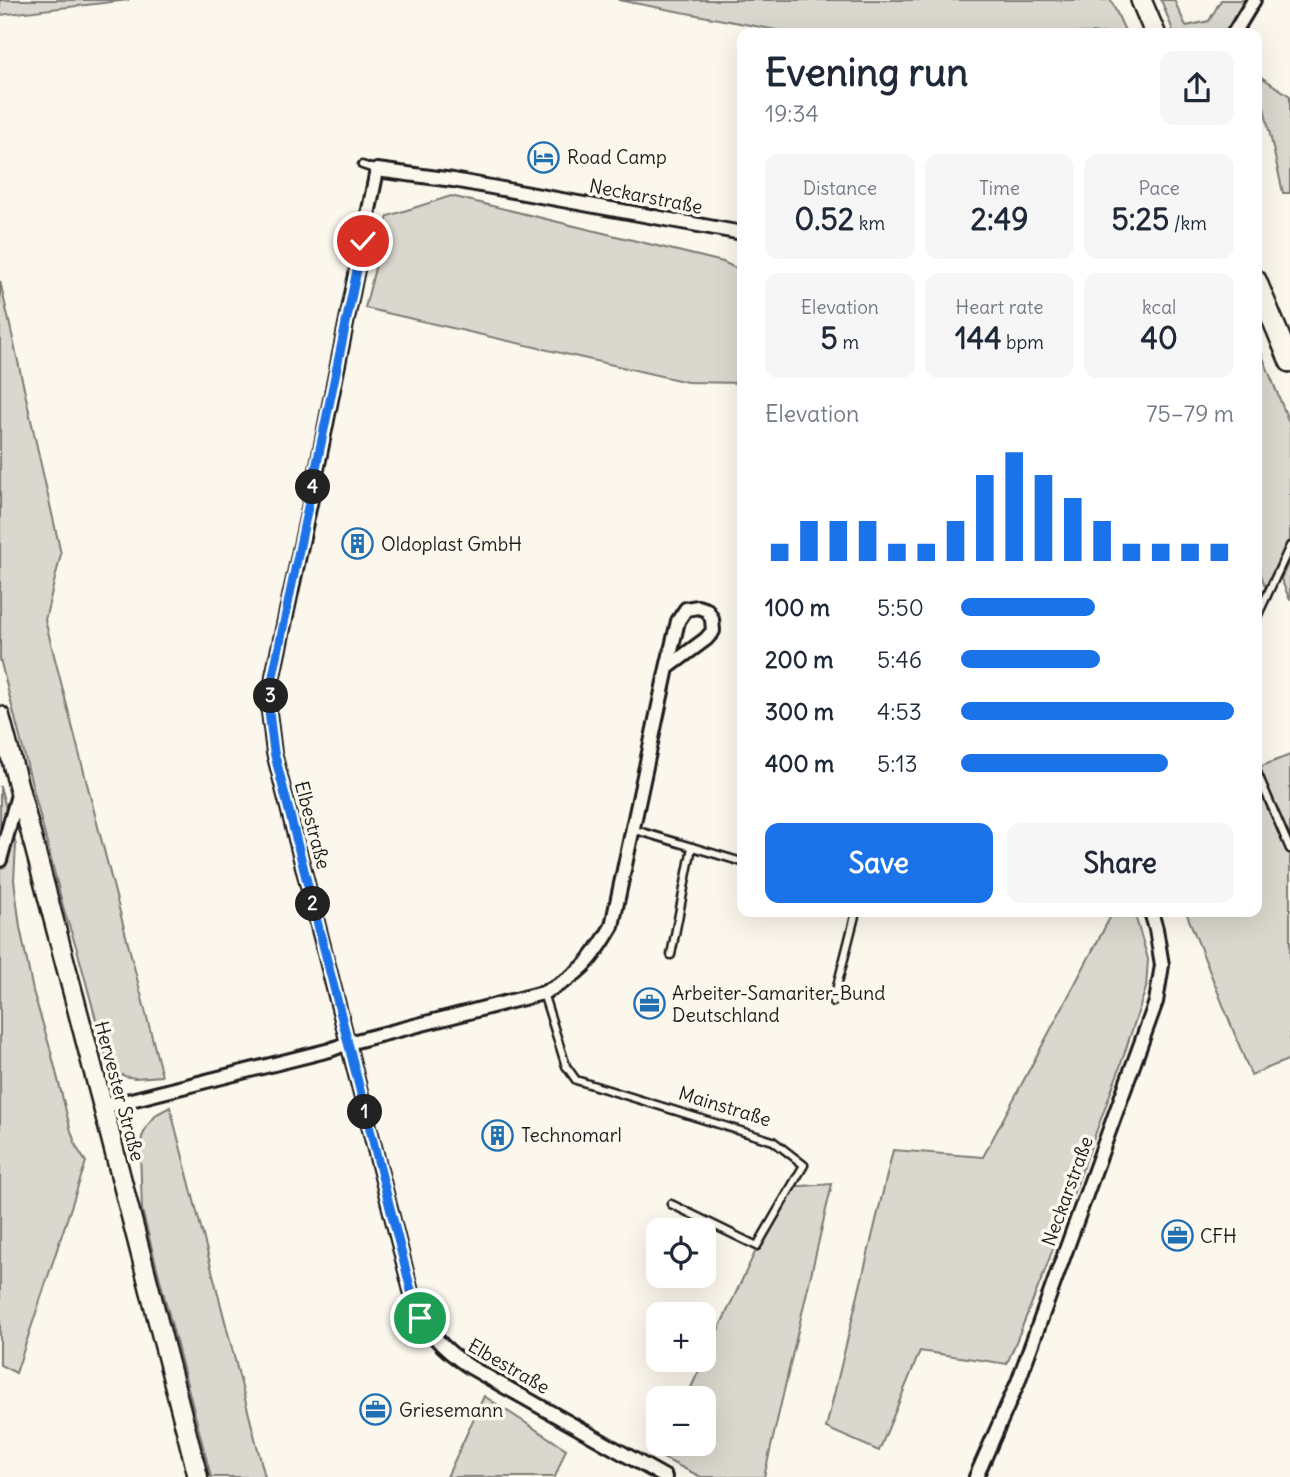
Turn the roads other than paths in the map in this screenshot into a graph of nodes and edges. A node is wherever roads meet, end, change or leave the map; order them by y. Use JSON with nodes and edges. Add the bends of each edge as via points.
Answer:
{"nodes":[{"id":1,"x":1141,"y":0,"type":"edge"},
{"id":2,"x":1254,"y":0,"type":"edge"},
{"id":3,"x":1153,"y":28,"type":"edge"},
{"id":4,"x":1237,"y":28,"type":"edge"},
{"id":5,"x":362,"y":165,"type":"dead end"},
{"id":6,"x":377,"y":170,"type":"junction"},
{"id":7,"x":737,"y":232,"type":"edge"},
{"id":8,"x":1262,"y":294,"type":"edge"},
{"id":9,"x":1290,"y":362,"type":"edge"},
{"id":10,"x":1290,"y":546,"type":"edge"},
{"id":11,"x":1262,"y":606,"type":"edge"},
{"id":12,"x":667,"y":668,"type":"junction"},
{"id":13,"x":0,"y":716,"type":"edge"},
{"id":14,"x":1262,"y":783,"type":"edge"},
{"id":15,"x":19,"y":791,"type":"junction"},
{"id":16,"x":632,"y":830,"type":"junction"},
{"id":17,"x":692,"y":847,"type":"junction"},
{"id":18,"x":1290,"y":849,"type":"edge"},
{"id":19,"x":0,"y":860,"type":"edge"},
{"id":20,"x":737,"y":860,"type":"edge"},
{"id":21,"x":855,"y":917,"type":"edge"},
{"id":22,"x":1152,"y":917,"type":"edge"},
{"id":23,"x":671,"y":954,"type":"dead end"},
{"id":24,"x":543,"y":993,"type":"junction"},
{"id":25,"x":834,"y":1002,"type":"dead end"},
{"id":26,"x":348,"y":1043,"type":"junction"},
{"id":27,"x":103,"y":1107,"type":"junction"},
{"id":28,"x":671,"y":1204,"type":"dead end"},
{"id":29,"x":198,"y":1477,"type":"edge"},
{"id":30,"x":665,"y":1477,"type":"edge"},
{"id":31,"x":976,"y":1477,"type":"edge"}],
"edges":[{"from":1,"to":3,"type":"main road"},
{"from":2,"to":4,"type":"street"},
{"from":5,"to":6,"type":"lane"},
{"from":6,"to":7,"type":"street","name":"Neckarstraße"},
{"from":6,"to":26,"type":"street","name":"Elbestraße","via":[[269,712],[274,752]]},
{"from":8,"to":9,"type":"main road"},
{"from":10,"to":11,"type":"lane"},
{"from":12,"to":12,"type":"street","via":[[678,621],[686,609],[707,610],[713,631]]},
{"from":12,"to":16,"type":"street"},
{"from":13,"to":15,"type":"main road","name":"Hervester Straße"},
{"from":14,"to":18,"type":"lane"},
{"from":15,"to":19,"type":"street"},
{"from":15,"to":27,"type":"main road","name":"Hervester Straße"},
{"from":16,"to":17,"type":"lane"},
{"from":16,"to":24,"type":"street","via":[[612,926],[596,954],[567,982]]},
{"from":17,"to":20,"type":"lane"},
{"from":17,"to":23,"type":"lane"},
{"from":21,"to":25,"type":"lane"},
{"from":22,"to":31,"type":"street","name":"Neckarstraße","via":[[1162,965],[1156,1002],[1011,1400]]},
{"from":24,"to":26,"type":"street"},
{"from":24,"to":28,"type":"lane","name":"Mainstraße","via":[[566,1066],[576,1080],[773,1140],[804,1165],[757,1246]]},
{"from":26,"to":27,"type":"street"},
{"from":26,"to":30,"type":"street","name":"Elbestraße","via":[[413,1298],[431,1334],[452,1356]]},
{"from":27,"to":29,"type":"main road","name":"Hervester Straße"}]}
